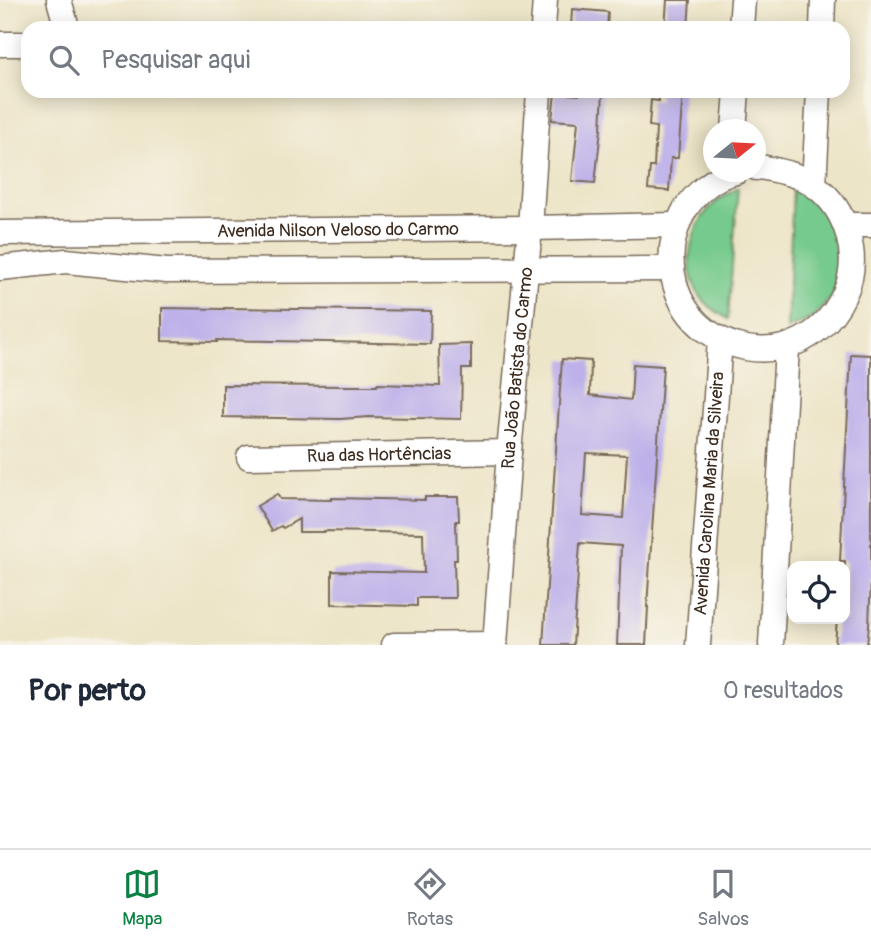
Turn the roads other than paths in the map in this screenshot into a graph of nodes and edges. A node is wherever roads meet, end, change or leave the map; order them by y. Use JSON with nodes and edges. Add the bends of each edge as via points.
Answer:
{"nodes":[{"id":1,"x":59,"y":0,"type":"edge"},
{"id":2,"x":545,"y":0,"type":"edge"},
{"id":3,"x":743,"y":0,"type":"edge"},
{"id":4,"x":823,"y":0,"type":"edge"},
{"id":5,"x":65,"y":21,"type":"edge"},
{"id":6,"x":544,"y":21,"type":"edge"},
{"id":7,"x":742,"y":21,"type":"edge"},
{"id":8,"x":822,"y":21,"type":"edge"},
{"id":9,"x":0,"y":44,"type":"edge"},
{"id":10,"x":21,"y":44,"type":"edge"},
{"id":11,"x":539,"y":98,"type":"edge"},
{"id":12,"x":736,"y":98,"type":"edge"},
{"id":13,"x":819,"y":98,"type":"edge"},
{"id":14,"x":735,"y":119,"type":"edge"},
{"id":15,"x":766,"y":169,"type":"edge"},
{"id":16,"x":712,"y":182,"type":"edge"},
{"id":17,"x":814,"y":185,"type":"junction"},
{"id":18,"x":677,"y":225,"type":"junction"},
{"id":19,"x":845,"y":225,"type":"junction"},
{"id":20,"x":871,"y":225,"type":"edge"},
{"id":21,"x":530,"y":228,"type":"junction"},
{"id":22,"x":0,"y":233,"type":"edge"},
{"id":23,"x":861,"y":265,"type":"edge"},
{"id":24,"x":0,"y":268,"type":"edge"},
{"id":25,"x":671,"y":269,"type":"junction"},
{"id":26,"x":526,"y":270,"type":"junction"},
{"id":27,"x":720,"y":341,"type":"junction"},
{"id":28,"x":787,"y":347,"type":"junction"},
{"id":29,"x":509,"y":452,"type":"junction"},
{"id":30,"x":249,"y":457,"type":"dead end"},
{"id":31,"x":495,"y":644,"type":"edge"},
{"id":32,"x":394,"y":645,"type":"edge"},
{"id":33,"x":698,"y":645,"type":"edge"},
{"id":34,"x":771,"y":645,"type":"edge"}],
"edges":[{"from":1,"to":5,"type":"street"},
{"from":2,"to":6,"type":"street"},
{"from":3,"to":7,"type":"street"},
{"from":4,"to":8,"type":"street"},
{"from":9,"to":10,"type":"street"},
{"from":11,"to":21,"type":"street","name":"Rua João Batista do Carmo"},
{"from":12,"to":14,"type":"street"},
{"from":13,"to":17,"type":"street"},
{"from":15,"to":17,"type":"street","via":[[788,172]]},
{"from":16,"to":18,"type":"street","via":[[689,202]]},
{"from":17,"to":19,"type":"street","via":[[833,203]]},
{"from":18,"to":21,"type":"street","name":"Avenida Nilson Veloso do Carmo"},
{"from":18,"to":25,"type":"street"},
{"from":19,"to":20,"type":"street"},
{"from":19,"to":23,"type":"street"},
{"from":21,"to":22,"type":"street","name":"Avenida Nilson Veloso do Carmo"},
{"from":21,"to":26,"type":"street","name":"Rua João Batista do Carmo"},
{"from":23,"to":28,"type":"street","via":[[832,316],[812,335]]},
{"from":24,"to":26,"type":"street","via":[[66,261],[167,271]]},
{"from":25,"to":26,"type":"street"},
{"from":25,"to":27,"type":"street","via":[[679,298],[696,323]]},
{"from":26,"to":29,"type":"street","name":"Rua João Batista do Carmo"},
{"from":27,"to":28,"type":"street","via":[[764,350]]},
{"from":27,"to":33,"type":"street","name":"Avenida Carolina Maria da Silveira"},
{"from":28,"to":34,"type":"street"},
{"from":29,"to":30,"type":"street","name":"Rua das Hortências"},
{"from":29,"to":31,"type":"street","name":"Rua João Batista do Carmo"},
{"from":31,"to":32,"type":"street"}]}
